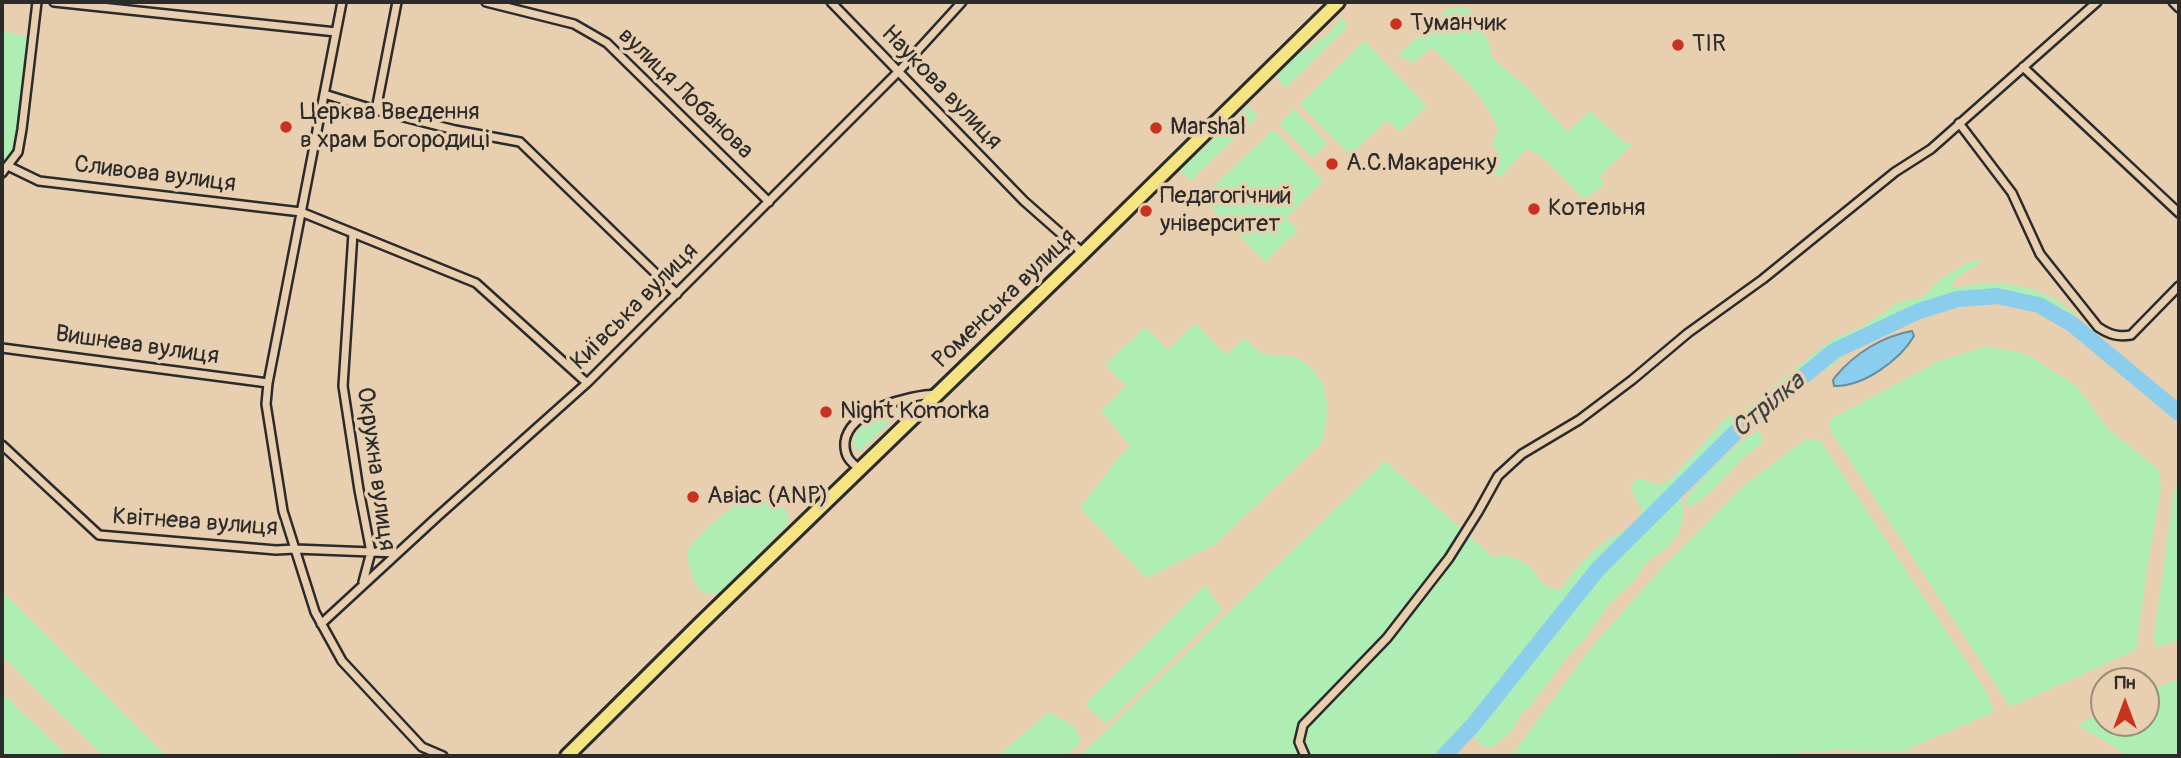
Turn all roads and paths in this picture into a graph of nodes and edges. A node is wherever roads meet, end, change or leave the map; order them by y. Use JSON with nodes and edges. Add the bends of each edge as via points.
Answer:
{"nodes":[{"id":1,"x":37,"y":2,"type":"edge"},
{"id":2,"x":54,"y":2,"type":"edge"},
{"id":3,"x":342,"y":2,"type":"edge"},
{"id":4,"x":397,"y":2,"type":"edge"},
{"id":5,"x":486,"y":2,"type":"edge"},
{"id":6,"x":831,"y":2,"type":"edge"},
{"id":7,"x":962,"y":2,"type":"edge"},
{"id":8,"x":1338,"y":2,"type":"edge"},
{"id":9,"x":2097,"y":2,"type":"edge"},
{"id":10,"x":2174,"y":2,"type":"edge"},
{"id":11,"x":2179,"y":8,"type":"edge"},
{"id":12,"x":336,"y":32,"type":"junction"},
{"id":13,"x":2023,"y":67,"type":"junction"},
{"id":14,"x":899,"y":71,"type":"junction"},
{"id":15,"x":324,"y":94,"type":"junction"},
{"id":16,"x":376,"y":110,"type":"junction"},
{"id":17,"x":1959,"y":123,"type":"junction"},
{"id":18,"x":8,"y":166,"type":"junction"},
{"id":19,"x":2,"y":173,"type":"edge"},
{"id":20,"x":769,"y":202,"type":"junction"},
{"id":21,"x":301,"y":212,"type":"junction"},
{"id":22,"x":2179,"y":213,"type":"edge"},
{"id":23,"x":353,"y":233,"type":"junction"},
{"id":24,"x":1083,"y":253,"type":"junction"},
{"id":25,"x":2179,"y":286,"type":"edge"},
{"id":26,"x":677,"y":294,"type":"junction"},
{"id":27,"x":2,"y":348,"type":"edge"},
{"id":28,"x":268,"y":383,"type":"junction"},
{"id":29,"x":587,"y":383,"type":"junction"},
{"id":30,"x":937,"y":394,"type":"junction"},
{"id":31,"x":2,"y":445,"type":"edge"},
{"id":32,"x":860,"y":469,"type":"junction"},
{"id":33,"x":295,"y":549,"type":"junction"},
{"id":34,"x":371,"y":552,"type":"junction"},
{"id":35,"x":398,"y":553,"type":"junction"},
{"id":36,"x":363,"y":584,"type":"junction"},
{"id":37,"x":321,"y":624,"type":"junction"},
{"id":38,"x":567,"y":755,"type":"edge"},
{"id":39,"x":443,"y":756,"type":"edge"},
{"id":40,"x":1305,"y":756,"type":"edge"}],
"edges":[{"from":1,"to":18,"type":"street","via":[[18,152]]},
{"from":2,"to":12,"type":"street"},
{"from":3,"to":12,"type":"street"},
{"from":4,"to":16,"type":"street"},
{"from":5,"to":20,"type":"street","name":"вулиця Лобанова","via":[[574,24],[607,43]]},
{"from":6,"to":14,"type":"street","name":"Наукова вулиця"},
{"from":7,"to":14,"type":"street","name":"Київська вулиця"},
{"from":8,"to":24,"type":"main road","name":"Роменська вулиця"},
{"from":9,"to":13,"type":"street"},
{"from":10,"to":11,"type":"street"},
{"from":12,"to":15,"type":"street"},
{"from":13,"to":17,"type":"street"},
{"from":13,"to":22,"type":"street"},
{"from":14,"to":20,"type":"street","name":"Київська вулиця"},
{"from":14,"to":24,"type":"street","name":"Наукова вулиця","via":[[1024,201]]},
{"from":15,"to":16,"type":"street"},
{"from":15,"to":21,"type":"street"},
{"from":16,"to":26,"type":"street","via":[[520,142]]},
{"from":17,"to":25,"type":"street","via":[[2012,193],[2040,254],[2098,327],[2120,337],[2131,335]]},
{"from":17,"to":40,"type":"street","via":[[1632,380],[1579,420],[1522,454],[1498,476],[1449,558],[1387,638],[1303,725],[1299,742]]},
{"from":18,"to":19,"type":"street"},
{"from":18,"to":21,"type":"street","name":"Сливова вулиця","via":[[39,181]]},
{"from":20,"to":26,"type":"street","name":"Київська вулиця"},
{"from":21,"to":23,"type":"street","name":"Сливова вулиця"},
{"from":21,"to":28,"type":"street"},
{"from":23,"to":29,"type":"street","name":"Сливова вулиця","via":[[476,282]]},
{"from":23,"to":34,"type":"street","name":"Окружна вулиця","via":[[343,386]]},
{"from":24,"to":30,"type":"main road","name":"Роменська вулиця"},
{"from":26,"to":29,"type":"street","name":"Київська вулиця"},
{"from":27,"to":28,"type":"street","name":"Вишнева вулиця"},
{"from":28,"to":33,"type":"street","via":[[266,404],[283,511]]},
{"from":29,"to":35,"type":"street","name":"Київська вулиця"},
{"from":30,"to":32,"type":"main road","name":"Роменська вулиця"},
{"from":30,"to":32,"type":"street","via":[[890,404],[849,428],[845,449],[848,460]]},
{"from":31,"to":33,"type":"street","name":"Квітнева вулиця","via":[[99,535]]},
{"from":32,"to":38,"type":"main road","name":"Роменська вулиця"},
{"from":33,"to":34,"type":"street","name":"Квітнева вулиця"},
{"from":33,"to":37,"type":"street"},
{"from":34,"to":35,"type":"street","name":"Квітнева вулиця"},
{"from":34,"to":36,"type":"street","name":"Окружна вулиця"},
{"from":35,"to":36,"type":"street","name":"Київська вулиця"},
{"from":36,"to":37,"type":"street","name":"Київська вулиця"},
{"from":37,"to":39,"type":"street","via":[[342,661],[422,747]]}]}
